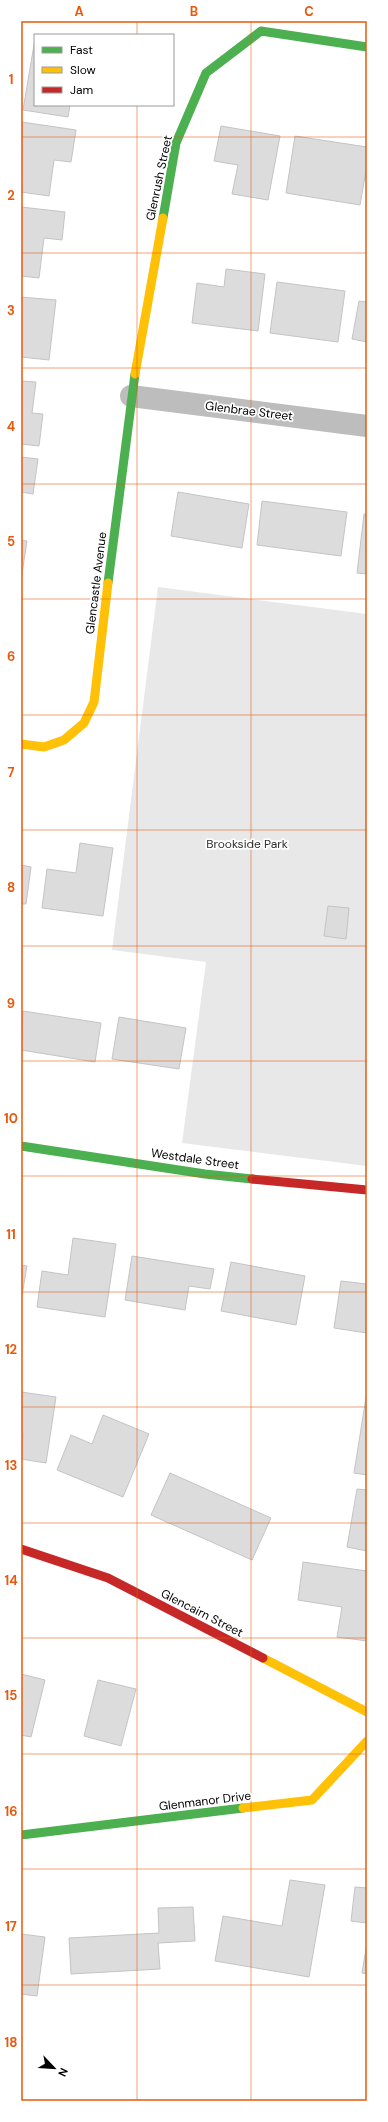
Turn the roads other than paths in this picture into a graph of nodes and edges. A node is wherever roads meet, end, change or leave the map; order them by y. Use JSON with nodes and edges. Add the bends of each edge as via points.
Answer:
{"nodes":[{"id":1,"x":367,"y":47,"type":"edge"},
{"id":2,"x":131,"y":396,"type":"junction"},
{"id":3,"x":367,"y":426,"type":"edge"},
{"id":4,"x":21,"y":744,"type":"edge"},
{"id":5,"x":21,"y":1146,"type":"edge"},
{"id":6,"x":367,"y":1190,"type":"edge"},
{"id":7,"x":21,"y":1549,"type":"edge"},
{"id":8,"x":367,"y":1712,"type":"edge"},
{"id":9,"x":367,"y":1742,"type":"edge"},
{"id":10,"x":21,"y":1835,"type":"edge"}],
"edges":[{"from":1,"to":2,"type":"street","name":"Glenrush Street","via":[[261,31],[206,73],[176,143]]},
{"from":2,"to":3,"type":"street","name":"Glenbrae Street"},
{"from":2,"to":4,"type":"street","name":"Glencastle Avenue","via":[[94,702],[84,723],[64,740],[44,747]]},
{"from":5,"to":6,"type":"street","name":"Westdale Street","via":[[205,1174]]},
{"from":7,"to":8,"type":"street","name":"Glencairn Street","via":[[108,1578]]},
{"from":9,"to":10,"type":"street","name":"Glenmanor Drive","via":[[312,1800]]}]}
